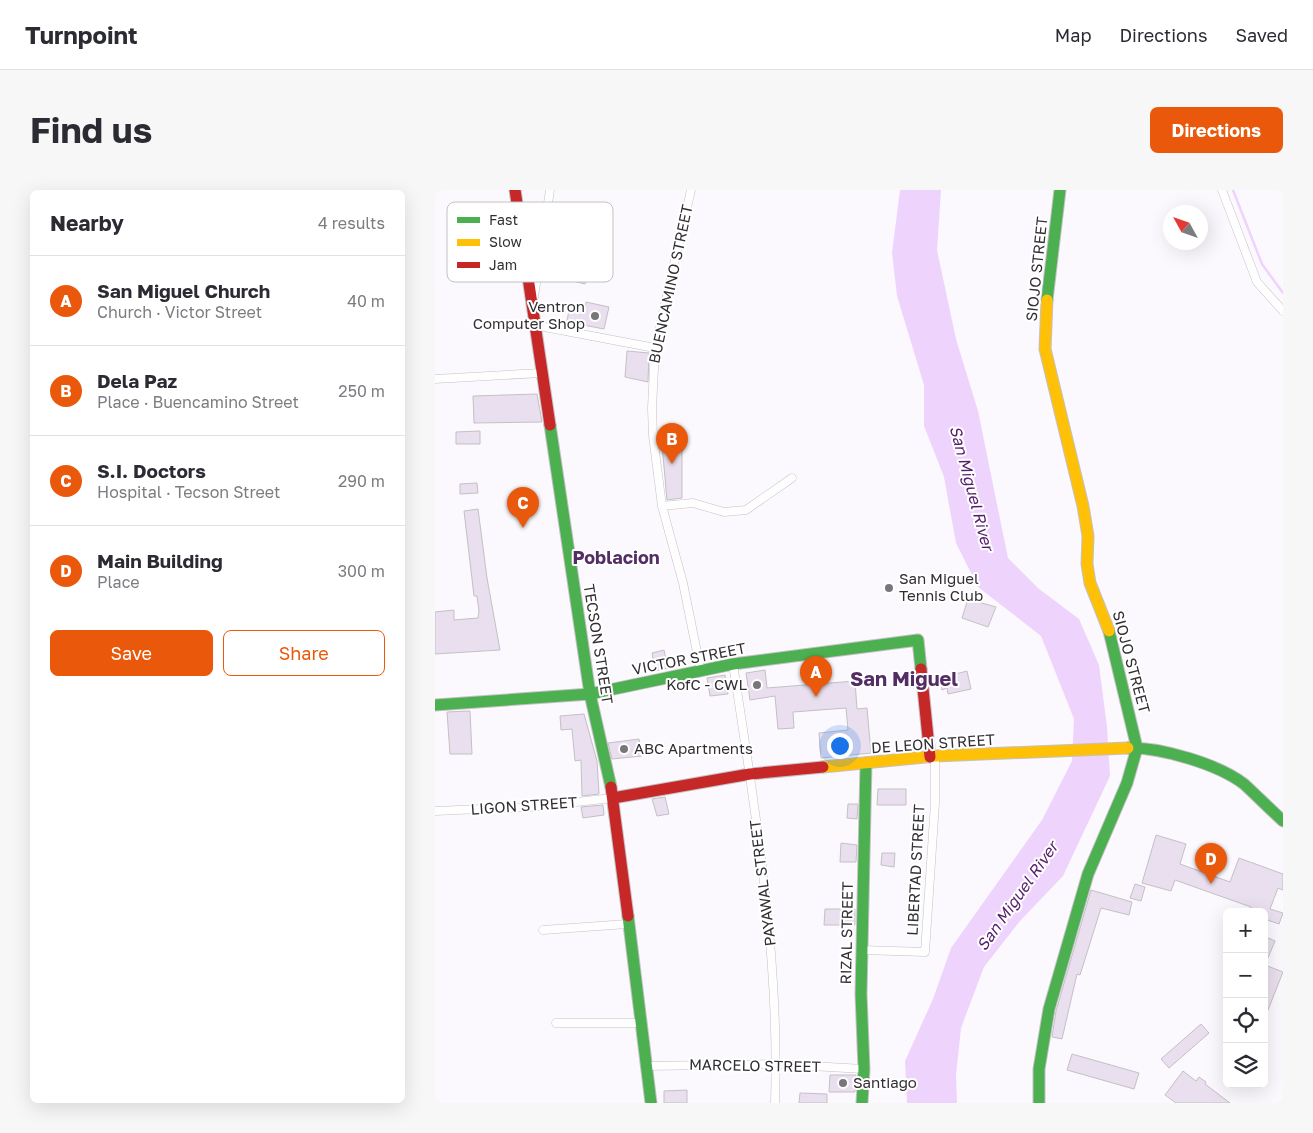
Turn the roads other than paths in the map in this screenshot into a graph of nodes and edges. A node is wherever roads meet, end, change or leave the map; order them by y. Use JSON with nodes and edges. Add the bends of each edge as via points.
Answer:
{"nodes":[{"id":1,"x":691,"y":190,"type":"edge"},
{"id":2,"x":1060,"y":190,"type":"edge"},
{"id":3,"x":1222,"y":190,"type":"edge"},
{"id":4,"x":528,"y":282,"type":"edge"},
{"id":5,"x":536,"y":282,"type":"edge"},
{"id":6,"x":532,"y":308,"type":"junction"},
{"id":7,"x":1283,"y":311,"type":"edge"},
{"id":8,"x":534,"y":324,"type":"junction"},
{"id":9,"x":655,"y":348,"type":"junction"},
{"id":10,"x":541,"y":373,"type":"junction"},
{"id":11,"x":435,"y":379,"type":"edge"},
{"id":12,"x":792,"y":478,"type":"dead end"},
{"id":13,"x":662,"y":506,"type":"junction"},
{"id":14,"x":918,"y":640,"type":"joint"},
{"id":15,"x":733,"y":664,"type":"junction"},
{"id":16,"x":701,"y":672,"type":"junction"},
{"id":17,"x":590,"y":694,"type":"junction"},
{"id":18,"x":435,"y":706,"type":"edge"},
{"id":19,"x":1134,"y":748,"type":"junction"},
{"id":20,"x":932,"y":756,"type":"junction"},
{"id":21,"x":866,"y":763,"type":"junction"},
{"id":22,"x":750,"y":774,"type":"junction"},
{"id":23,"x":613,"y":798,"type":"junction"},
{"id":24,"x":435,"y":811,"type":"edge"},
{"id":25,"x":1283,"y":821,"type":"edge"},
{"id":26,"x":627,"y":924,"type":"junction"},
{"id":27,"x":543,"y":930,"type":"dead end"},
{"id":28,"x":862,"y":950,"type":"junction"},
{"id":29,"x":556,"y":1023,"type":"dead end"},
{"id":30,"x":640,"y":1023,"type":"junction"},
{"id":31,"x":776,"y":1064,"type":"junction"},
{"id":32,"x":646,"y":1066,"type":"junction"},
{"id":33,"x":864,"y":1069,"type":"junction"},
{"id":34,"x":651,"y":1103,"type":"edge"},
{"id":35,"x":775,"y":1103,"type":"edge"},
{"id":36,"x":862,"y":1103,"type":"edge"},
{"id":37,"x":1039,"y":1103,"type":"edge"}],
"edges":[{"from":1,"to":9,"type":"street","name":"BUENCAMINO STREET"},
{"from":2,"to":19,"type":"street","name":"SIOJO STREET","via":[[1046,310],[1045,349],[1083,506],[1090,583],[1110,633]]},
{"from":3,"to":7,"type":"street","via":[[1257,282]]},
{"from":4,"to":6,"type":"street","name":"TECSON STREET"},
{"from":5,"to":6,"type":"street"},
{"from":6,"to":8,"type":"street","name":"TECSON STREET"},
{"from":8,"to":9,"type":"street"},
{"from":8,"to":10,"type":"street","name":"TECSON STREET"},
{"from":9,"to":13,"type":"street","name":"BUENCAMINO STREET","via":[[651,408]]},
{"from":10,"to":11,"type":"street"},
{"from":10,"to":17,"type":"street","name":"TECSON STREET"},
{"from":12,"to":13,"type":"street","via":[[745,510],[724,512],[693,503]]},
{"from":13,"to":16,"type":"street","name":"BUENCAMINO STREET","via":[[683,583]]},
{"from":14,"to":15,"type":"street","name":"VICTOR STREET"},
{"from":14,"to":20,"type":"street","name":"LIBERTAD STREET"},
{"from":15,"to":16,"type":"street","name":"VICTOR STREET"},
{"from":15,"to":22,"type":"street","name":"PAYAWAL STREET"},
{"from":16,"to":17,"type":"street","name":"VICTOR STREET"},
{"from":17,"to":18,"type":"street","name":"VICTOR STREET"},
{"from":17,"to":23,"type":"street","name":"TECSON STREET"},
{"from":19,"to":20,"type":"street","name":"DE LEON STREET"},
{"from":19,"to":25,"type":"street","name":"DE LEON STREET","via":[[1182,757],[1222,772],[1243,784]]},
{"from":19,"to":37,"type":"street","name":"SIOJO STREET","via":[[1127,783],[1088,874],[1052,1001],[1039,1069]]},
{"from":20,"to":21,"type":"street","name":"DE LEON STREET"},
{"from":20,"to":28,"type":"street","name":"LIBERTAD STREET","via":[[935,802],[925,952]]},
{"from":21,"to":22,"type":"street","name":"DE LEON STREET"},
{"from":21,"to":28,"type":"street","name":"RIZAL STREET"},
{"from":22,"to":23,"type":"street","name":"DE LEON STREET"},
{"from":22,"to":31,"type":"street","name":"PAYAWAL STREET","via":[[771,951]]},
{"from":23,"to":24,"type":"street","name":"LIGON STREET","via":[[530,807]]},
{"from":23,"to":26,"type":"street","name":"TECSON STREET"},
{"from":26,"to":27,"type":"street"},
{"from":26,"to":30,"type":"street","name":"TECSON STREET"},
{"from":28,"to":33,"type":"street","name":"RIZAL STREET"},
{"from":29,"to":30,"type":"street"},
{"from":30,"to":32,"type":"street","name":"TECSON STREET"},
{"from":31,"to":32,"type":"street","name":"MARCELO STREET"},
{"from":31,"to":33,"type":"street","name":"MARCELO STREET"},
{"from":31,"to":35,"type":"street","name":"PAYAWAL STREET"},
{"from":32,"to":34,"type":"street","name":"TECSON STREET"},
{"from":33,"to":36,"type":"street","name":"RIZAL STREET"}]}
